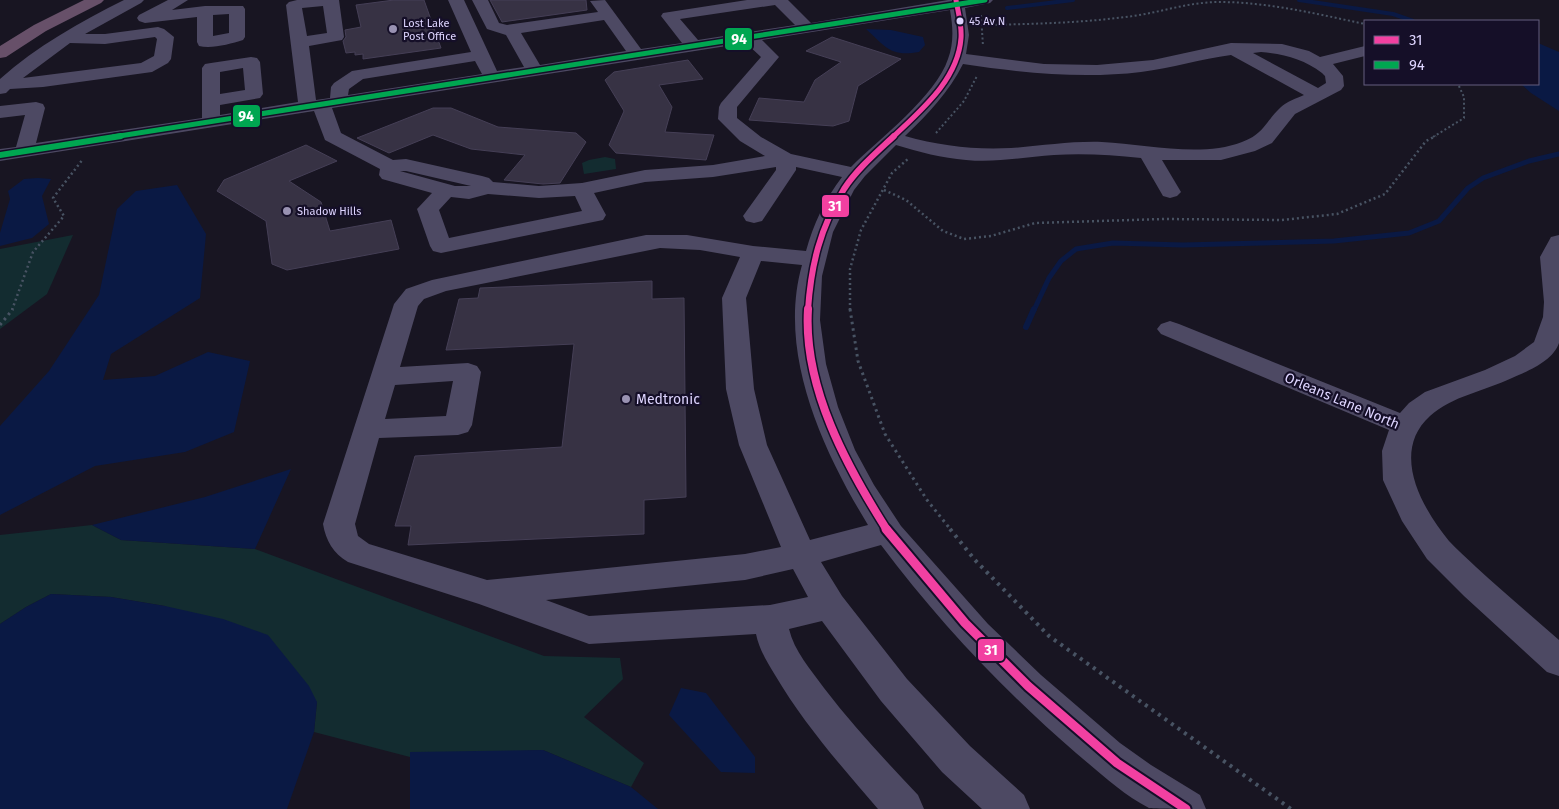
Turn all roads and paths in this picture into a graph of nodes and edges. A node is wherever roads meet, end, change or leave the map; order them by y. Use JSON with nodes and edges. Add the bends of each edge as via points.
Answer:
{"nodes":[{"id":1,"x":96,"y":0,"type":"edge"},
{"id":2,"x":136,"y":0,"type":"edge"},
{"id":3,"x":180,"y":0,"type":"edge"},
{"id":4,"x":330,"y":0,"type":"edge"},
{"id":5,"x":456,"y":0,"type":"edge"},
{"id":6,"x":480,"y":0,"type":"edge"},
{"id":7,"x":597,"y":0,"type":"edge"},
{"id":8,"x":969,"y":1,"type":"edge"},
{"id":9,"x":204,"y":11,"type":"dead end"},
{"id":10,"x":608,"y":15,"type":"junction"},
{"id":11,"x":100,"y":18,"type":"junction"},
{"id":12,"x":145,"y":18,"type":"junction"},
{"id":13,"x":1364,"y":24,"type":"edge"},
{"id":14,"x":982,"y":25,"type":"junction"},
{"id":15,"x":807,"y":28,"type":"junction"},
{"id":16,"x":507,"y":30,"type":"junction"},
{"id":17,"x":750,"y":37,"type":"junction"},
{"id":18,"x":66,"y":38,"type":"junction"},
{"id":19,"x":105,"y":39,"type":"junction"},
{"id":20,"x":300,"y":42,"type":"junction"},
{"id":21,"x":694,"y":46,"type":"junction"},
{"id":22,"x":1231,"y":48,"type":"junction"},
{"id":23,"x":1364,"y":51,"type":"edge"},
{"id":24,"x":0,"y":53,"type":"edge"},
{"id":25,"x":637,"y":55,"type":"junction"},
{"id":26,"x":970,"y":60,"type":"junction"},
{"id":27,"x":1318,"y":62,"type":"junction"},
{"id":28,"x":486,"y":66,"type":"junction"},
{"id":29,"x":535,"y":71,"type":"junction"},
{"id":30,"x":60,"y":80,"type":"junction"},
{"id":31,"x":1458,"y":85,"type":"edge"},
{"id":32,"x":2,"y":86,"type":"edge"},
{"id":33,"x":1318,"y":96,"type":"junction"},
{"id":34,"x":327,"y":100,"type":"junction"},
{"id":35,"x":212,"y":101,"type":"dead end"},
{"id":36,"x":0,"y":112,"type":"edge"},
{"id":37,"x":211,"y":122,"type":"junction"},
{"id":38,"x":892,"y":138,"type":"junction"},
{"id":39,"x":922,"y":147,"type":"junction"},
{"id":40,"x":24,"y":152,"type":"junction"},
{"id":41,"x":86,"y":152,"type":"dead end"},
{"id":42,"x":1148,"y":152,"type":"junction"},
{"id":43,"x":0,"y":155,"type":"edge"},
{"id":44,"x":785,"y":159,"type":"junction"},
{"id":45,"x":390,"y":166,"type":"junction"},
{"id":46,"x":855,"y":174,"type":"junction"},
{"id":47,"x":487,"y":188,"type":"junction"},
{"id":48,"x":582,"y":189,"type":"junction"},
{"id":49,"x":446,"y":190,"type":"junction"},
{"id":50,"x":884,"y":190,"type":"junction"},
{"id":51,"x":1170,"y":192,"type":"dead end"},
{"id":52,"x":754,"y":216,"type":"dead end"},
{"id":53,"x":1559,"y":242,"type":"edge"},
{"id":54,"x":753,"y":253,"type":"junction"},
{"id":55,"x":812,"y":259,"type":"junction"},
{"id":56,"x":0,"y":325,"type":"edge"},
{"id":57,"x":1170,"y":329,"type":"dead end"},
{"id":58,"x":1556,"y":330,"type":"edge"},
{"id":59,"x":384,"y":376,"type":"junction"},
{"id":60,"x":1405,"y":426,"type":"junction"},
{"id":61,"x":368,"y":429,"type":"junction"},
{"id":62,"x":888,"y":531,"type":"junction"},
{"id":63,"x":801,"y":555,"type":"junction"},
{"id":64,"x":488,"y":593,"type":"junction"},
{"id":65,"x":830,"y":606,"type":"junction"},
{"id":66,"x":770,"y":619,"type":"junction"},
{"id":67,"x":1559,"y":661,"type":"edge"},
{"id":68,"x":904,"y":809,"type":"edge"},
{"id":69,"x":1010,"y":809,"type":"edge"},
{"id":70,"x":1186,"y":809,"type":"edge"},
{"id":71,"x":1291,"y":809,"type":"edge"}],
"edges":[{"from":1,"to":24,"type":"highway","via":[[40,28]]},
{"from":2,"to":11,"type":"street"},
{"from":3,"to":12,"type":"street"},
{"from":4,"to":20,"type":"street","via":[[336,37]]},
{"from":4,"to":20,"type":"street","via":[[294,5]]},
{"from":5,"to":28,"type":"street"},
{"from":6,"to":16,"type":"street","via":[[493,26]]},
{"from":7,"to":10,"type":"street"},
{"from":8,"to":14,"type":"path"},
{"from":8,"to":15,"type":"street"},
{"from":8,"to":26,"type":"street","via":[[962,41]]},
{"from":9,"to":12,"type":"street"},
{"from":10,"to":16,"type":"street"},
{"from":10,"to":25,"type":"street"},
{"from":11,"to":12,"type":"street"},
{"from":11,"to":18,"type":"street"},
{"from":13,"to":14,"type":"path","via":[[1299,10],[1218,2],[1181,5],[1136,16],[1088,22]]},
{"from":14,"to":26,"type":"path"},
{"from":15,"to":17,"type":"street"},
{"from":15,"to":21,"type":"street","via":[[779,0],[669,16]]},
{"from":16,"to":29,"type":"street","via":[[512,32]]},
{"from":17,"to":21,"type":"street"},
{"from":17,"to":44,"type":"street","via":[[770,58],[728,106],[727,119],[760,146]]},
{"from":18,"to":19,"type":"street"},
{"from":18,"to":32,"type":"street"},
{"from":19,"to":30,"type":"street"},
{"from":19,"to":30,"type":"street","via":[[158,32],[166,36],[162,59],[146,68]]},
{"from":20,"to":34,"type":"street"},
{"from":21,"to":25,"type":"street"},
{"from":22,"to":26,"type":"street","via":[[1154,64],[1103,70],[1057,70]]},
{"from":22,"to":27,"type":"street","via":[[1281,50]]},
{"from":22,"to":33,"type":"street"},
{"from":23,"to":27,"type":"street"},
{"from":25,"to":29,"type":"street"},
{"from":26,"to":38,"type":"street","via":[[948,78],[934,97]]},
{"from":26,"to":39,"type":"path","via":[[964,101]]},
{"from":27,"to":33,"type":"street","via":[[1333,73],[1336,80],[1335,86]]},
{"from":28,"to":29,"type":"street"},
{"from":28,"to":34,"type":"street"},
{"from":28,"to":34,"type":"street","via":[[366,73],[350,79]]},
{"from":30,"to":32,"type":"street"},
{"from":31,"to":50,"type":"path","via":[[1464,97],[1464,118],[1426,141],[1385,194],[1337,214],[1282,220],[1035,223],[991,236],[964,239],[944,231],[906,200]]},
{"from":33,"to":42,"type":"street","via":[[1288,110],[1266,139],[1248,147],[1203,155]]},
{"from":34,"to":37,"type":"street"},
{"from":34,"to":45,"type":"street","via":[[332,136]]},
{"from":35,"to":37,"type":"street"},
{"from":36,"to":40,"type":"street","via":[[36,108]]},
{"from":37,"to":40,"type":"street"},
{"from":38,"to":39,"type":"street"},
{"from":38,"to":46,"type":"street"},
{"from":39,"to":42,"type":"street","via":[[967,154],[1102,148]]},
{"from":39,"to":50,"type":"path","via":[[892,173]]},
{"from":40,"to":43,"type":"street"},
{"from":41,"to":56,"type":"path","via":[[53,198],[64,216],[33,252],[12,310]]},
{"from":42,"to":51,"type":"street"},
{"from":44,"to":46,"type":"street"},
{"from":44,"to":48,"type":"street","via":[[713,171],[645,176]]},
{"from":44,"to":52,"type":"street","via":[[786,170]]},
{"from":45,"to":47,"type":"street","via":[[406,165],[482,182]]},
{"from":45,"to":49,"type":"street","via":[[389,175]]},
{"from":46,"to":55,"type":"street","via":[[834,207]]},
{"from":47,"to":48,"type":"street","via":[[539,192]]},
{"from":47,"to":49,"type":"street","via":[[469,193]]},
{"from":48,"to":49,"type":"street","via":[[595,215],[441,246],[428,209]]},
{"from":50,"to":71,"type":"path","via":[[861,230],[850,269],[849,306],[858,361],[885,434],[927,500],[975,560],[1049,636]]},
{"from":53,"to":58,"type":"street","via":[[1552,257]]},
{"from":54,"to":55,"type":"street"},
{"from":54,"to":59,"type":"street","via":[[666,240],[440,285],[415,294],[406,304]]},
{"from":54,"to":63,"type":"street","via":[[734,298],[740,389],[754,445]]},
{"from":55,"to":62,"type":"street","via":[[807,324],[814,374],[830,425],[858,482]]},
{"from":57,"to":60,"type":"street","name":"Orleans Lane North"},
{"from":58,"to":60,"type":"street","via":[[1545,346],[1524,362],[1435,398]]},
{"from":59,"to":61,"type":"street"},
{"from":59,"to":61,"type":"street","via":[[468,372],[458,424]]},
{"from":60,"to":67,"type":"street","name":"Orleans Lane North","via":[[1396,451],[1398,480],[1438,550]]},
{"from":61,"to":64,"type":"street","via":[[339,524],[340,537],[348,547],[359,552]]},
{"from":62,"to":63,"type":"street"},
{"from":62,"to":70,"type":"street","via":[[957,616],[1029,689],[1121,766]]},
{"from":63,"to":64,"type":"street","via":[[745,567]]},
{"from":63,"to":65,"type":"street"},
{"from":64,"to":66,"type":"street","via":[[589,630]]},
{"from":65,"to":66,"type":"street"},
{"from":65,"to":69,"type":"street","via":[[894,690],[956,759]]},
{"from":66,"to":68,"type":"street","via":[[775,644],[798,681],[841,739]]}]}
